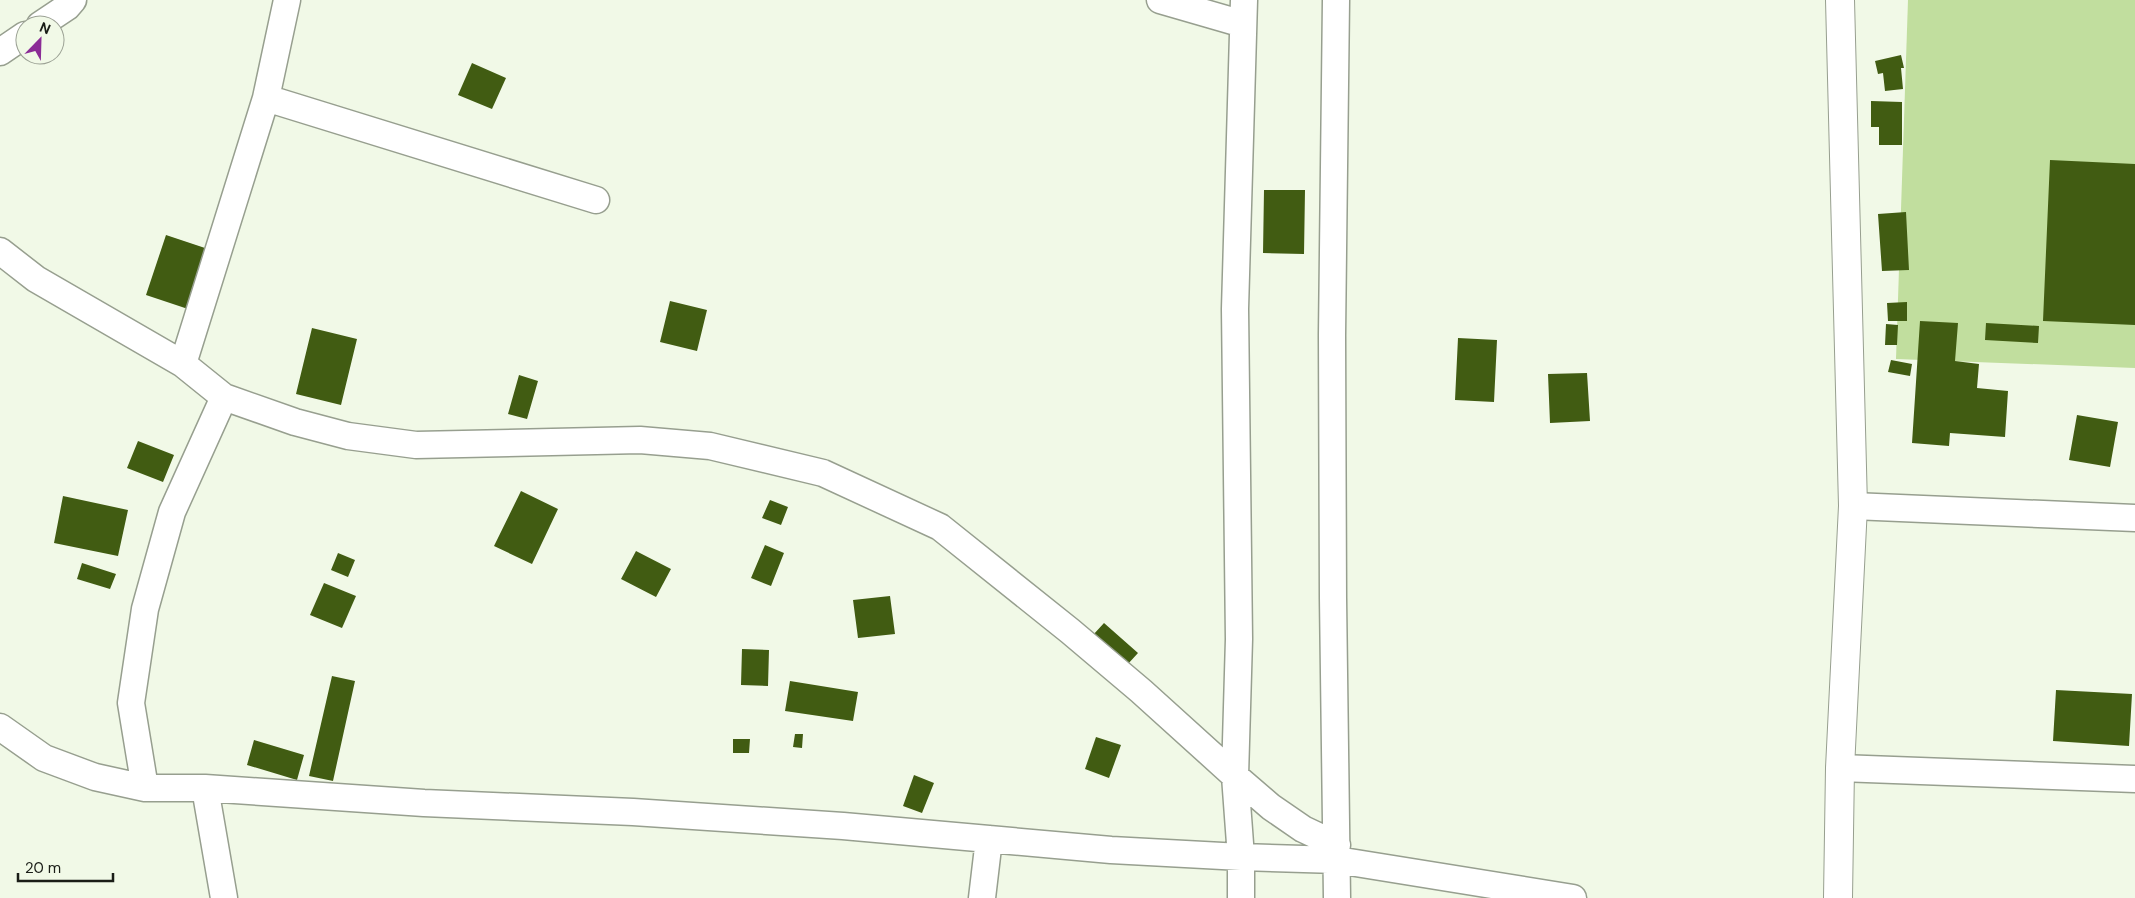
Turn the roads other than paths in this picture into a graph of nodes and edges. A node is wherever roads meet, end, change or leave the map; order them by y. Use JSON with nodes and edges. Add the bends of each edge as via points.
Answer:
{"nodes":[{"id":1,"x":73,"y":0,"type":"edge"},
{"id":2,"x":287,"y":0,"type":"edge"},
{"id":3,"x":1160,"y":0,"type":"edge"},
{"id":4,"x":1336,"y":0,"type":"edge"},
{"id":5,"x":1840,"y":0,"type":"edge"},
{"id":6,"x":1243,"y":12,"type":"edge"},
{"id":7,"x":55,"y":15,"type":"edge"},
{"id":8,"x":15,"y":42,"type":"edge"},
{"id":9,"x":0,"y":52,"type":"edge"},
{"id":10,"x":266,"y":98,"type":"junction"},
{"id":11,"x":596,"y":200,"type":"dead end"},
{"id":12,"x":0,"y":251,"type":"edge"},
{"id":13,"x":183,"y":364,"type":"junction"},
{"id":14,"x":224,"y":396,"type":"junction"},
{"id":15,"x":1853,"y":506,"type":"junction"},
{"id":16,"x":2135,"y":518,"type":"edge"},
{"id":17,"x":0,"y":727,"type":"edge"},
{"id":18,"x":1840,"y":768,"type":"junction"},
{"id":19,"x":1235,"y":776,"type":"junction"},
{"id":20,"x":2135,"y":779,"type":"edge"},
{"id":21,"x":145,"y":788,"type":"junction"},
{"id":22,"x":205,"y":788,"type":"junction"},
{"id":23,"x":989,"y":839,"type":"junction"},
{"id":24,"x":1337,"y":852,"type":"junction"},
{"id":25,"x":1241,"y":857,"type":"junction"},
{"id":26,"x":224,"y":898,"type":"edge"},
{"id":27,"x":982,"y":898,"type":"edge"},
{"id":28,"x":1241,"y":898,"type":"edge"},
{"id":29,"x":1337,"y":898,"type":"edge"},
{"id":30,"x":1572,"y":898,"type":"edge"},
{"id":31,"x":1838,"y":898,"type":"edge"}],
"edges":[{"from":1,"to":7,"type":"street"},
{"from":2,"to":10,"type":"street"},
{"from":3,"to":6,"type":"street"},
{"from":4,"to":24,"type":"street","via":[[1332,354]]},
{"from":5,"to":15,"type":"main road"},
{"from":6,"to":19,"type":"street","via":[[1234,310],[1239,620]]},
{"from":8,"to":9,"type":"street"},
{"from":10,"to":11,"type":"street"},
{"from":10,"to":13,"type":"street"},
{"from":12,"to":13,"type":"street","via":[[36,279]]},
{"from":13,"to":14,"type":"street"},
{"from":14,"to":19,"type":"street","via":[[294,422],[358,437],[416,444],[640,440],[710,446],[823,473],[940,527],[1070,631]]},
{"from":14,"to":21,"type":"street","via":[[172,512],[145,609],[131,703]]},
{"from":15,"to":16,"type":"street"},
{"from":15,"to":18,"type":"main road"},
{"from":17,"to":21,"type":"street","via":[[44,758],[95,777]]},
{"from":18,"to":20,"type":"street"},
{"from":18,"to":31,"type":"main road"},
{"from":19,"to":24,"type":"street","via":[[1271,808]]},
{"from":19,"to":25,"type":"street"},
{"from":21,"to":22,"type":"street"},
{"from":22,"to":23,"type":"street","via":[[424,803],[633,812]]},
{"from":22,"to":26,"type":"street"},
{"from":23,"to":25,"type":"street"},
{"from":23,"to":27,"type":"street"},
{"from":24,"to":25,"type":"street"},
{"from":24,"to":29,"type":"street"},
{"from":24,"to":30,"type":"street"},
{"from":25,"to":28,"type":"street"}]}
